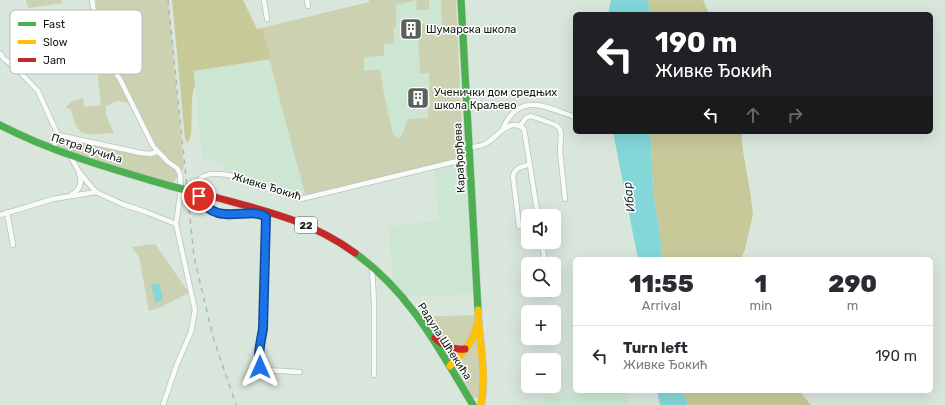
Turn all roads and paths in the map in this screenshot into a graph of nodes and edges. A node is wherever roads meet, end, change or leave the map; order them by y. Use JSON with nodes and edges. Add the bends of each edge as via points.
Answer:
{"nodes":[{"id":1,"x":92,"y":0,"type":"edge"},
{"id":2,"x":264,"y":0,"type":"edge"},
{"id":3,"x":307,"y":0,"type":"edge"},
{"id":4,"x":461,"y":0,"type":"edge"},
{"id":5,"x":308,"y":6,"type":"dead end"},
{"id":6,"x":94,"y":10,"type":"edge"},
{"id":7,"x":267,"y":18,"type":"dead end"},
{"id":8,"x":0,"y":48,"type":"edge"},
{"id":9,"x":1,"y":54,"type":"edge"},
{"id":10,"x":10,"y":63,"type":"edge"},
{"id":11,"x":22,"y":74,"type":"edge"},
{"id":12,"x":116,"y":74,"type":"edge"},
{"id":13,"x":573,"y":116,"type":"edge"},
{"id":14,"x":0,"y":125,"type":"edge"},
{"id":15,"x":520,"y":126,"type":"junction"},
{"id":16,"x":504,"y":128,"type":"junction"},
{"id":17,"x":58,"y":135,"type":"junction"},
{"id":18,"x":469,"y":148,"type":"junction"},
{"id":19,"x":53,"y":149,"type":"junction"},
{"id":20,"x":157,"y":152,"type":"junction"},
{"id":21,"x":70,"y":155,"type":"junction"},
{"id":22,"x":470,"y":158,"type":"junction"},
{"id":23,"x":530,"y":164,"type":"junction"},
{"id":24,"x":79,"y":172,"type":"junction"},
{"id":25,"x":96,"y":192,"type":"junction"},
{"id":26,"x":206,"y":195,"type":"joint"},
{"id":27,"x":68,"y":197,"type":"junction"},
{"id":28,"x":565,"y":199,"type":"dead end"},
{"id":29,"x":537,"y":209,"type":"edge"},
{"id":30,"x":7,"y":212,"type":"junction"},
{"id":31,"x":0,"y":215,"type":"edge"},
{"id":32,"x":176,"y":224,"type":"junction"},
{"id":33,"x":519,"y":226,"type":"dead end"},
{"id":34,"x":13,"y":244,"type":"dead end"},
{"id":35,"x":372,"y":267,"type":"junction"},
{"id":36,"x":478,"y":316,"type":"junction"},
{"id":37,"x":425,"y":326,"type":"junction"},
{"id":38,"x":465,"y":349,"type":"junction"},
{"id":39,"x":450,"y":366,"type":"junction"},
{"id":40,"x":300,"y":372,"type":"dead end"},
{"id":41,"x":374,"y":376,"type":"dead end"},
{"id":42,"x":163,"y":405,"type":"edge"},
{"id":43,"x":473,"y":405,"type":"edge"},
{"id":44,"x":481,"y":405,"type":"edge"}],
"edges":[{"from":1,"to":6,"type":"street"},
{"from":2,"to":7,"type":"street"},
{"from":3,"to":5,"type":"street"},
{"from":4,"to":18,"type":"main road","name":"Карађорђева"},
{"from":8,"to":9,"type":"street"},
{"from":9,"to":10,"type":"street"},
{"from":11,"to":17,"type":"street","via":[[38,91]]},
{"from":12,"to":20,"type":"street"},
{"from":13,"to":16,"type":"street","via":[[541,105],[525,104],[516,109]]},
{"from":14,"to":19,"type":"main road","name":"Петра Вучића","number":"22"},
{"from":15,"to":16,"type":"street"},
{"from":15,"to":23,"type":"street","via":[[524,129]]},
{"from":15,"to":28,"type":"street","via":[[531,116],[556,125],[560,129]]},
{"from":16,"to":18,"type":"street","via":[[485,144]]},
{"from":17,"to":19,"type":"street"},
{"from":17,"to":20,"type":"street","via":[[141,153]]},
{"from":18,"to":22,"type":"main road","name":"Карађорђева"},
{"from":19,"to":21,"type":"main road","name":"Петра Вучића","number":"22"},
{"from":20,"to":32,"type":"street","via":[[177,168],[180,174]]},
{"from":21,"to":24,"type":"street"},
{"from":21,"to":26,"type":"main road","name":"Петра Вучића","number":"22","bridge":true},
{"from":22,"to":36,"type":"main road","name":"Карађорђева"},
{"from":22,"to":40,"type":"street","name":"Живке Ђокић","via":[[301,199],[240,177],[210,174],[200,179],[199,196],[211,209],[228,215],[260,214],[266,217],[260,367],[264,370]]},
{"from":23,"to":29,"type":"street"},
{"from":23,"to":33,"type":"street","via":[[518,168],[513,176]]},
{"from":24,"to":25,"type":"street"},
{"from":24,"to":27,"type":"street","via":[[79,190]]},
{"from":25,"to":27,"type":"street"},
{"from":25,"to":32,"type":"street"},
{"from":26,"to":35,"type":"main road","name":"Радула Шћекића","number":"22","via":[[264,210],[301,223],[334,240]]},
{"from":27,"to":30,"type":"street"},
{"from":30,"to":31,"type":"street"},
{"from":30,"to":34,"type":"street"},
{"from":32,"to":42,"type":"street","via":[[195,310],[191,332]]},
{"from":35,"to":37,"type":"main road","name":"Радула Шћекића","number":"22","via":[[396,289]]},
{"from":35,"to":41,"type":"street"},
{"from":36,"to":38,"type":"main road","name":"Карађорђева","via":[[475,334]]},
{"from":36,"to":44,"type":"main road","name":"Карађорђева","via":[[483,382]]},
{"from":37,"to":38,"type":"main road","via":[[445,346]]},
{"from":37,"to":39,"type":"main road","name":"Радула Шћекића","number":"22"},
{"from":38,"to":39,"type":"main road","name":"Карађорђева"},
{"from":39,"to":43,"type":"main road","name":"Радула Шћекића","number":"22"}]}
